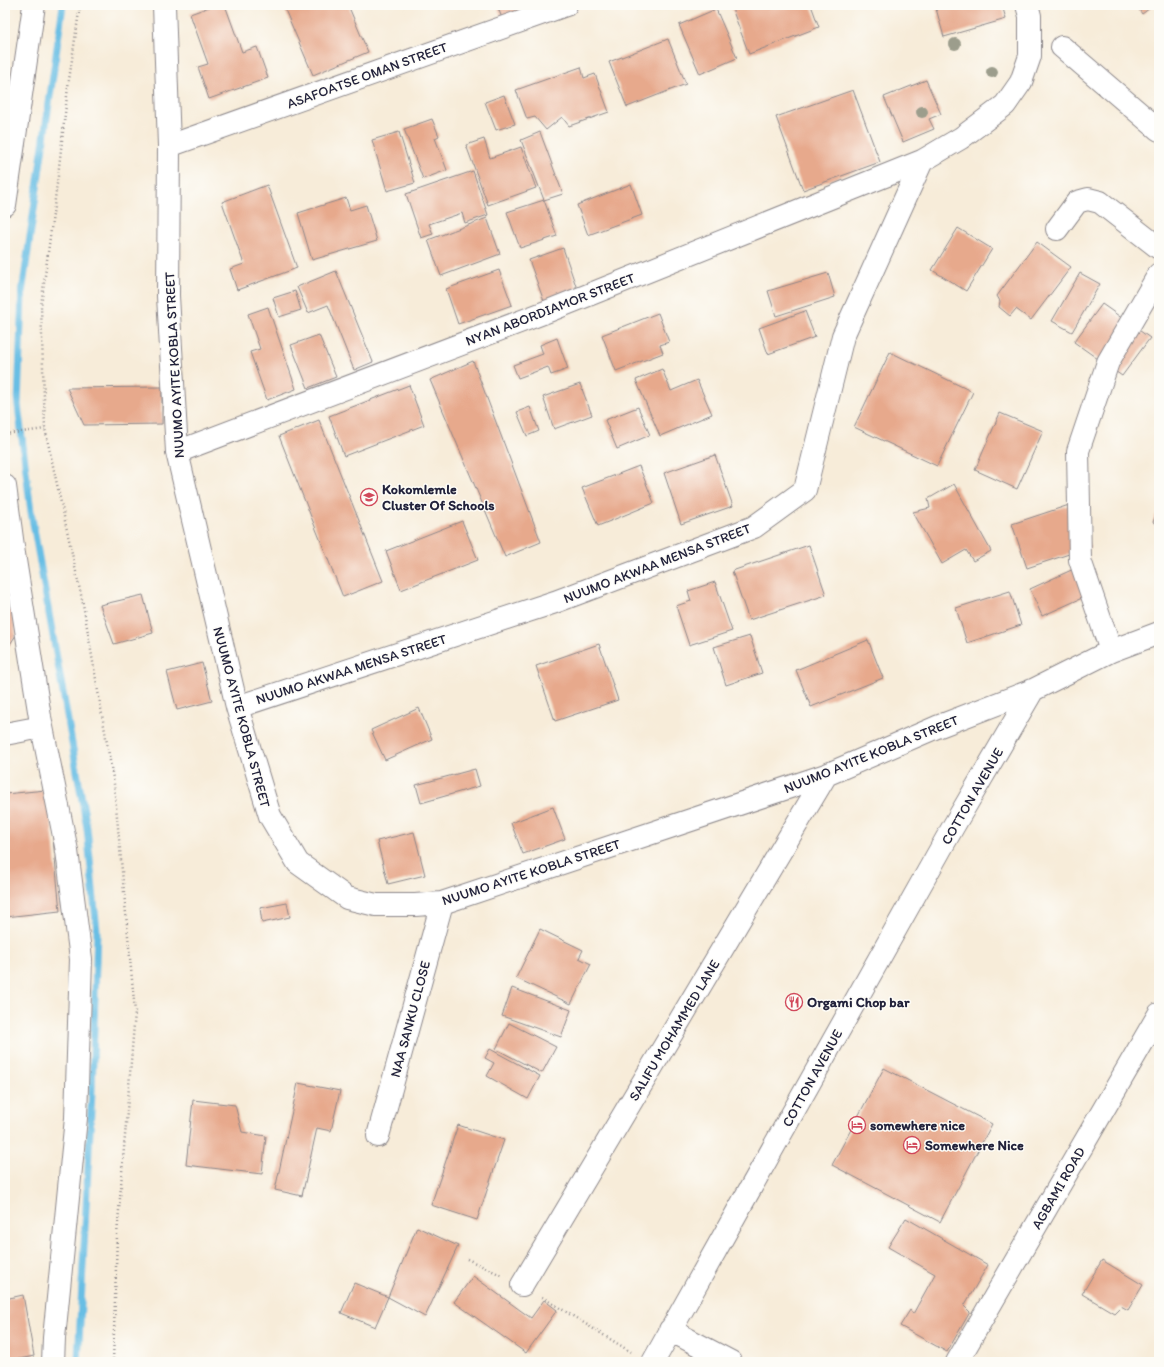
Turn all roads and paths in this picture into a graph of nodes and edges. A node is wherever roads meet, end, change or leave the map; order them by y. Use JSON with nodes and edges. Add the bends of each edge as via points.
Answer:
{"nodes":[{"id":1,"x":34,"y":5,"type":"edge"},
{"id":2,"x":80,"y":5,"type":"edge"},
{"id":3,"x":164,"y":5,"type":"edge"},
{"id":4,"x":566,"y":5,"type":"edge"},
{"id":5,"x":1026,"y":5,"type":"edge"},
{"id":6,"x":1062,"y":47,"type":"dead end"},
{"id":7,"x":1159,"y":130,"type":"edge"},
{"id":8,"x":169,"y":146,"type":"junction"},
{"id":9,"x":922,"y":161,"type":"junction"},
{"id":10,"x":5,"y":205,"type":"edge"},
{"id":11,"x":1057,"y":229,"type":"dead end"},
{"id":12,"x":1159,"y":248,"type":"edge"},
{"id":13,"x":1159,"y":274,"type":"edge"},
{"id":14,"x":45,"y":429,"type":"junction"},
{"id":15,"x":5,"y":434,"type":"edge"},
{"id":16,"x":177,"y":452,"type":"junction"},
{"id":17,"x":5,"y":486,"type":"edge"},
{"id":18,"x":1159,"y":633,"type":"edge"},
{"id":19,"x":1111,"y":651,"type":"junction"},
{"id":20,"x":1033,"y":690,"type":"junction"},
{"id":21,"x":237,"y":707,"type":"junction"},
{"id":22,"x":42,"y":728,"type":"junction"},
{"id":23,"x":5,"y":734,"type":"edge"},
{"id":24,"x":826,"y":775,"type":"junction"},
{"id":25,"x":442,"y":903,"type":"junction"},
{"id":26,"x":1159,"y":1014,"type":"edge"},
{"id":27,"x":378,"y":1136,"type":"dead end"},
{"id":28,"x":467,"y":1259,"type":"dead end"},
{"id":29,"x":522,"y":1285,"type":"junction"},
{"id":30,"x":670,"y":1330,"type":"junction"},
{"id":31,"x":643,"y":1358,"type":"edge"},
{"id":32,"x":53,"y":1362,"type":"edge"},
{"id":33,"x":113,"y":1362,"type":"edge"},
{"id":34,"x":731,"y":1362,"type":"edge"},
{"id":35,"x":957,"y":1362,"type":"edge"}],
"edges":[{"from":1,"to":10,"type":"street"},
{"from":2,"to":14,"type":"path","via":[[41,306]]},
{"from":3,"to":8,"type":"street","name":"NUUMO AYITE KOBLA STREET"},
{"from":4,"to":8,"type":"street","name":"ASAFOATSE OMAN STREET"},
{"from":5,"to":9,"type":"street","name":"NYAN ABORDIAMOR STREET","via":[[1030,16],[1030,56],[1021,82],[1005,105],[961,138]]},
{"from":6,"to":7,"type":"street"},
{"from":8,"to":16,"type":"street","name":"NUUMO AYITE KOBLA STREET","via":[[168,296]]},
{"from":9,"to":16,"type":"street","name":"NYAN ABORDIAMOR STREET","via":[[551,310]]},
{"from":9,"to":21,"type":"street","name":"NUUMO AKWAA MENSA STREET","via":[[843,336],[805,490],[754,527],[555,602]]},
{"from":11,"to":12,"type":"street","via":[[1078,202],[1088,199],[1100,202]]},
{"from":13,"to":19,"type":"street","via":[[1108,362],[1078,450],[1080,560]]},
{"from":14,"to":15,"type":"path"},
{"from":14,"to":33,"type":"path","via":[[83,604],[114,784],[135,1012],[118,1235]]},
{"from":16,"to":21,"type":"street","name":"NUUMO AYITE KOBLA STREET"},
{"from":17,"to":22,"type":"street"},
{"from":18,"to":19,"type":"street","name":"NUUMO AYITE KOBLA STREET"},
{"from":19,"to":20,"type":"street","name":"NUUMO AYITE KOBLA STREET"},
{"from":20,"to":24,"type":"street","name":"NUUMO AYITE KOBLA STREET"},
{"from":20,"to":30,"type":"street","name":"COTTON AVENUE"},
{"from":21,"to":25,"type":"street","name":"NUUMO AYITE KOBLA STREET","via":[[270,816],[298,863],[347,898],[376,905],[414,906]]},
{"from":22,"to":23,"type":"street"},
{"from":22,"to":32,"type":"street","via":[[67,851],[81,959],[76,1118]]},
{"from":24,"to":25,"type":"street","name":"NUUMO AYITE KOBLA STREET"},
{"from":24,"to":29,"type":"street","name":"SALIFU MOHAMMED LANE"},
{"from":25,"to":27,"type":"street","name":"NAA SANKU CLOSE"},
{"from":26,"to":35,"type":"street","name":"AGBAMI ROAD"},
{"from":28,"to":29,"type":"path"},
{"from":29,"to":31,"type":"path"},
{"from":30,"to":31,"type":"street","name":"COTTON AVENUE"},
{"from":30,"to":34,"type":"street"}]}
